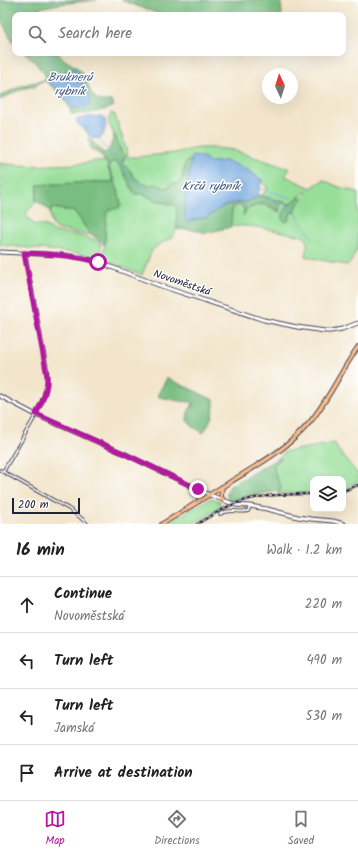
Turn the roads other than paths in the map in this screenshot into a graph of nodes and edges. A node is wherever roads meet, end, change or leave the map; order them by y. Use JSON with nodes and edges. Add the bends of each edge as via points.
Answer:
{"nodes":[{"id":1,"x":0,"y":252,"type":"edge"},
{"id":2,"x":24,"y":253,"type":"junction"},
{"id":3,"x":358,"y":323,"type":"edge"},
{"id":4,"x":358,"y":347,"type":"edge"},
{"id":5,"x":0,"y":396,"type":"edge"},
{"id":6,"x":36,"y":414,"type":"junction"},
{"id":7,"x":0,"y":470,"type":"edge"},
{"id":8,"x":3,"y":472,"type":"junction"},
{"id":9,"x":222,"y":487,"type":"junction"},
{"id":10,"x":198,"y":489,"type":"junction"},
{"id":11,"x":210,"y":495,"type":"junction"},
{"id":12,"x":223,"y":500,"type":"junction"},
{"id":13,"x":198,"y":502,"type":"junction"},
{"id":14,"x":250,"y":506,"type":"junction"},
{"id":15,"x":220,"y":514,"type":"dead end"},
{"id":16,"x":87,"y":524,"type":"edge"},
{"id":17,"x":162,"y":524,"type":"edge"},
{"id":18,"x":344,"y":524,"type":"edge"}],
"edges":[{"from":1,"to":2,"type":"street","name":"Novoměstská"},
{"from":2,"to":3,"type":"street","name":"Novoměstská","via":[[62,255],[89,260],[264,320],[297,327],[331,331]]},
{"from":2,"to":6,"type":"street","via":[[47,376],[46,389]]},
{"from":4,"to":9,"type":"main road","via":[[320,408],[296,437],[263,462]]},
{"from":5,"to":6,"type":"street"},
{"from":6,"to":8,"type":"street"},
{"from":6,"to":10,"type":"street"},
{"from":7,"to":8,"type":"street"},
{"from":8,"to":16,"type":"street","via":[[62,505]]},
{"from":9,"to":11,"type":"main road"},
{"from":9,"to":12,"type":"main road"},
{"from":10,"to":11,"type":"street"},
{"from":10,"to":13,"type":"main road"},
{"from":11,"to":12,"type":"street"},
{"from":11,"to":13,"type":"main road"},
{"from":12,"to":14,"type":"street","via":[[236,505]]},
{"from":13,"to":17,"type":"main road"},
{"from":14,"to":15,"type":"street","via":[[248,511],[231,510]]},
{"from":14,"to":18,"type":"street"}]}
